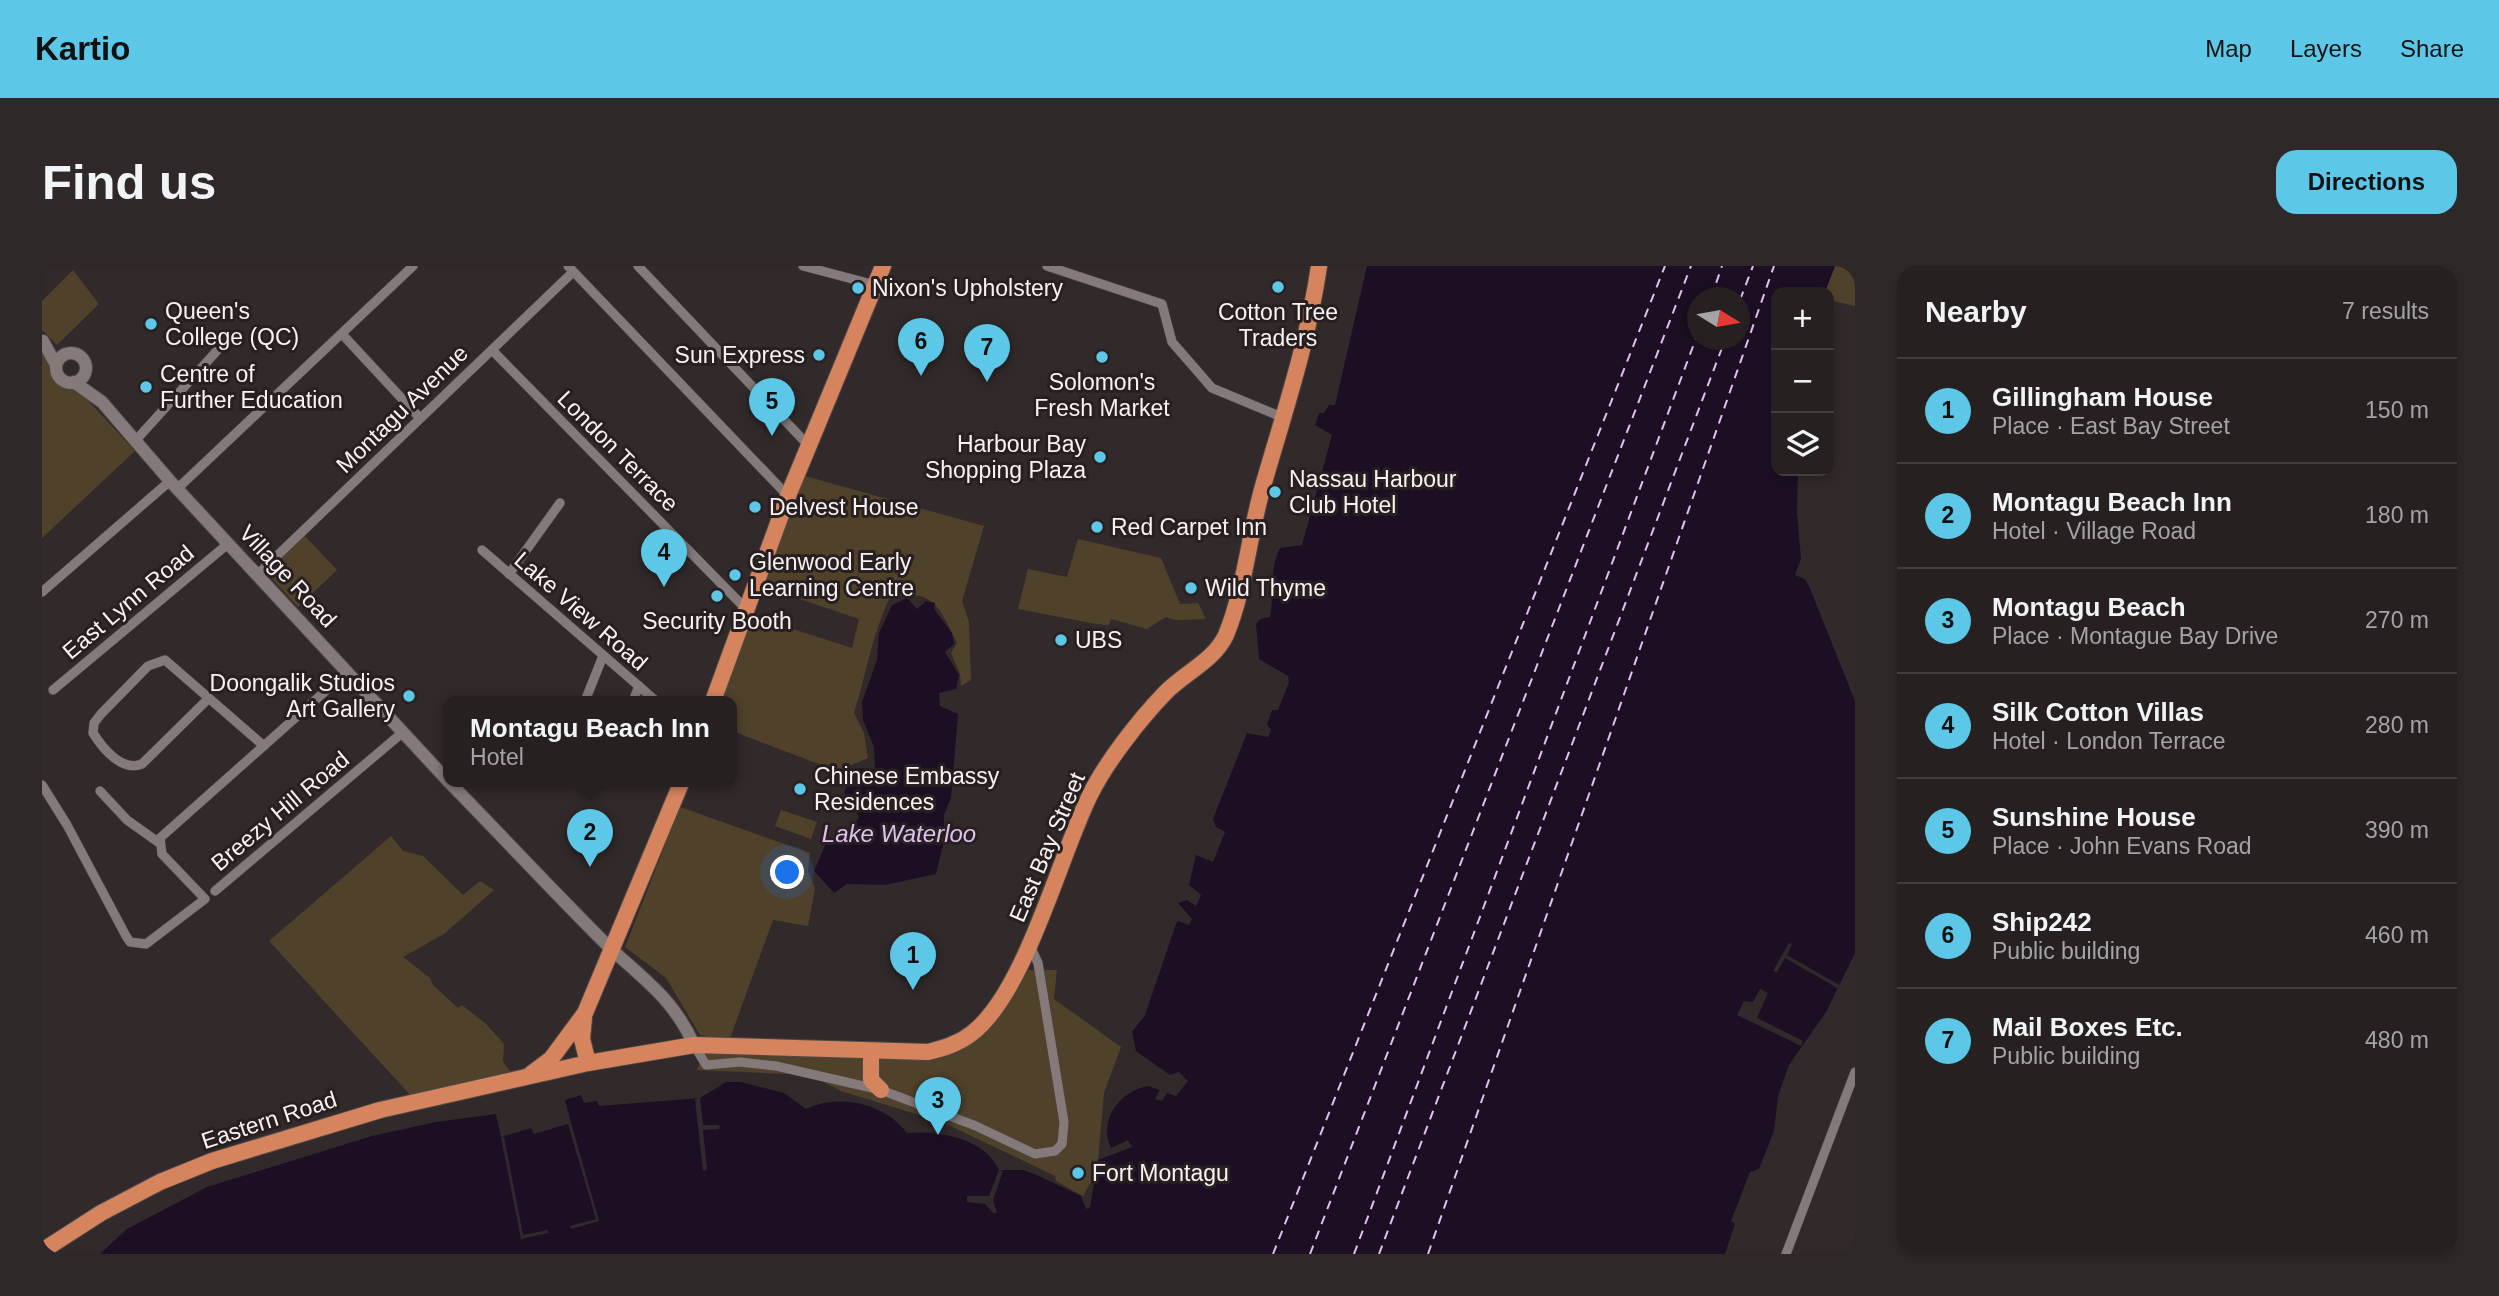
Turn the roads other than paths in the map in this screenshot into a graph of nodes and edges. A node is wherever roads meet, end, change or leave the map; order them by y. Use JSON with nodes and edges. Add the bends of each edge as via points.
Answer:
{"nodes":[{"id":1,"x":413,"y":266,"type":"edge"},
{"id":2,"x":638,"y":266,"type":"edge"},
{"id":3,"x":803,"y":266,"type":"edge"},
{"id":4,"x":883,"y":266,"type":"edge"},
{"id":5,"x":1047,"y":266,"type":"edge"},
{"id":6,"x":1319,"y":266,"type":"edge"},
{"id":7,"x":571,"y":269,"type":"edge"},
{"id":8,"x":875,"y":285,"type":"junction"},
{"id":9,"x":342,"y":334,"type":"junction"},
{"id":10,"x":43,"y":340,"type":"edge"},
{"id":11,"x":224,"y":343,"type":"dead end"},
{"id":12,"x":492,"y":350,"type":"junction"},
{"id":13,"x":65,"y":354,"type":"junction"},
{"id":14,"x":56,"y":365,"type":"junction"},
{"id":15,"x":85,"y":372,"type":"junction"},
{"id":16,"x":74,"y":383,"type":"junction"},
{"id":17,"x":98,"y":398,"type":"junction"},
{"id":18,"x":419,"y":418,"type":"junction"},
{"id":19,"x":1284,"y":418,"type":"junction"},
{"id":20,"x":136,"y":440,"type":"junction"},
{"id":21,"x":808,"y":444,"type":"junction"},
{"id":22,"x":174,"y":484,"type":"junction"},
{"id":23,"x":788,"y":496,"type":"junction"},
{"id":24,"x":560,"y":503,"type":"dead end"},
{"id":25,"x":229,"y":543,"type":"junction"},
{"id":26,"x":482,"y":550,"type":"dead end"},
{"id":27,"x":258,"y":574,"type":"junction"},
{"id":28,"x":509,"y":575,"type":"junction"},
{"id":29,"x":42,"y":592,"type":"edge"},
{"id":30,"x":746,"y":609,"type":"junction"},
{"id":31,"x":603,"y":656,"type":"junction"},
{"id":32,"x":348,"y":671,"type":"junction"},
{"id":33,"x":639,"y":686,"type":"junction"},
{"id":34,"x":53,"y":690,"type":"dead end"},
{"id":35,"x":587,"y":696,"type":"edge"},
{"id":36,"x":635,"y":696,"type":"edge"},
{"id":37,"x":650,"y":696,"type":"edge"},
{"id":38,"x":715,"y":696,"type":"edge"},
{"id":39,"x":208,"y":699,"type":"junction"},
{"id":40,"x":402,"y":733,"type":"junction"},
{"id":41,"x":264,"y":746,"type":"junction"},
{"id":42,"x":443,"y":776,"type":"edge"},
{"id":43,"x":42,"y":785,"type":"edge"},
{"id":44,"x":454,"y":787,"type":"edge"},
{"id":45,"x":680,"y":787,"type":"edge"},
{"id":46,"x":100,"y":791,"type":"dead end"},
{"id":47,"x":158,"y":842,"type":"junction"},
{"id":48,"x":215,"y":891,"type":"dead end"},
{"id":49,"x":1030,"y":946,"type":"junction"},
{"id":50,"x":612,"y":950,"type":"junction"},
{"id":51,"x":585,"y":1013,"type":"junction"},
{"id":52,"x":694,"y":1045,"type":"junction"},
{"id":53,"x":870,"y":1052,"type":"junction"},
{"id":54,"x":588,"y":1063,"type":"junction"},
{"id":55,"x":1855,"y":1072,"type":"edge"},
{"id":56,"x":527,"y":1077,"type":"junction"},
{"id":57,"x":881,"y":1090,"type":"junction"},
{"id":58,"x":42,"y":1251,"type":"edge"},
{"id":59,"x":1786,"y":1254,"type":"edge"}],
"edges":[{"from":1,"to":9,"type":"street"},
{"from":2,"to":21,"type":"street"},
{"from":3,"to":8,"type":"street"},
{"from":4,"to":8,"type":"highway"},
{"from":5,"to":19,"type":"street","via":[[1162,304],[1172,342],[1212,388]]},
{"from":6,"to":19,"type":"highway","name":"East Bay Street"},
{"from":7,"to":12,"type":"street","name":"Montagu Avenue"},
{"from":7,"to":23,"type":"street"},
{"from":8,"to":21,"type":"highway"},
{"from":9,"to":18,"type":"street"},
{"from":9,"to":22,"type":"street"},
{"from":10,"to":13,"type":"main road","name":"Village Road"},
{"from":10,"to":14,"type":"main road","name":"Village Road"},
{"from":11,"to":20,"type":"street"},
{"from":12,"to":18,"type":"street","name":"Montagu Avenue"},
{"from":12,"to":30,"type":"street","name":"London Terrace"},
{"from":13,"to":14,"type":"main road"},
{"from":13,"to":15,"type":"main road","name":"Village Road","via":[[81,356]]},
{"from":14,"to":16,"type":"main road","name":"Village Road","via":[[60,379]]},
{"from":15,"to":16,"type":"main road"},
{"from":15,"to":17,"type":"main road","name":"Village Road"},
{"from":16,"to":17,"type":"main road","name":"Village Road"},
{"from":17,"to":20,"type":"main road","name":"Village Road"},
{"from":18,"to":27,"type":"street","name":"Montagu Avenue"},
{"from":19,"to":49,"type":"highway","name":"East Bay Street","via":[[1221,645],[1162,696],[1095,784]]},
{"from":20,"to":22,"type":"main road","name":"Village Road"},
{"from":21,"to":23,"type":"highway"},
{"from":22,"to":25,"type":"main road","name":"Village Road"},
{"from":22,"to":29,"type":"street"},
{"from":23,"to":30,"type":"highway"},
{"from":24,"to":28,"type":"street"},
{"from":25,"to":27,"type":"main road","name":"Village Road"},
{"from":25,"to":34,"type":"street","name":"East Lynn Road"},
{"from":26,"to":28,"type":"street","name":"Lake View Road"},
{"from":27,"to":32,"type":"main road","name":"Village Road"},
{"from":28,"to":31,"type":"street","name":"Lake View Road"},
{"from":30,"to":38,"type":"highway"},
{"from":31,"to":33,"type":"street","name":"Lake View Road"},
{"from":31,"to":35,"type":"street"},
{"from":32,"to":40,"type":"main road","name":"Village Road"},
{"from":32,"to":41,"type":"street"},
{"from":33,"to":36,"type":"street"},
{"from":33,"to":37,"type":"street","name":"Lake View Road"},
{"from":39,"to":39,"type":"street","via":[[135,767],[121,763],[93,733],[101,714],[159,660],[174,666]]},
{"from":39,"to":41,"type":"street"},
{"from":40,"to":42,"type":"main road","name":"Village Road"},
{"from":40,"to":48,"type":"street","name":"Breezy Hill Road"},
{"from":41,"to":47,"type":"street"},
{"from":43,"to":47,"type":"street","name":"Breezy Hill Road","via":[[126,936],[137,944],[146,944],[205,899],[162,854]]},
{"from":44,"to":50,"type":"main road","name":"Village Road"},
{"from":45,"to":50,"type":"highway"},
{"from":46,"to":47,"type":"street","via":[[127,820]]},
{"from":49,"to":53,"type":"highway","name":"East Bay Street","via":[[996,1007],[972,1034],[928,1052]]},
{"from":49,"to":57,"type":"street","via":[[1038,963],[1063,1110],[1065,1133],[1055,1151],[1035,1154]]},
{"from":50,"to":51,"type":"highway"},
{"from":50,"to":52,"type":"main road","name":"Village Road","via":[[665,996]]},
{"from":51,"to":54,"type":"highway","via":[[582,1038]]},
{"from":51,"to":56,"type":"highway","via":[[551,1059]]},
{"from":52,"to":53,"type":"highway","name":"East Bay Street"},
{"from":52,"to":54,"type":"highway","name":"East Bay Street"},
{"from":52,"to":57,"type":"street","via":[[706,1065],[776,1066]]},
{"from":53,"to":57,"type":"highway","via":[[871,1080]]},
{"from":54,"to":56,"type":"highway","name":"East Bay Street"},
{"from":55,"to":59,"type":"street"},
{"from":56,"to":58,"type":"highway","name":"Eastern Road","via":[[380,1110],[212,1161],[101,1213]]}]}
